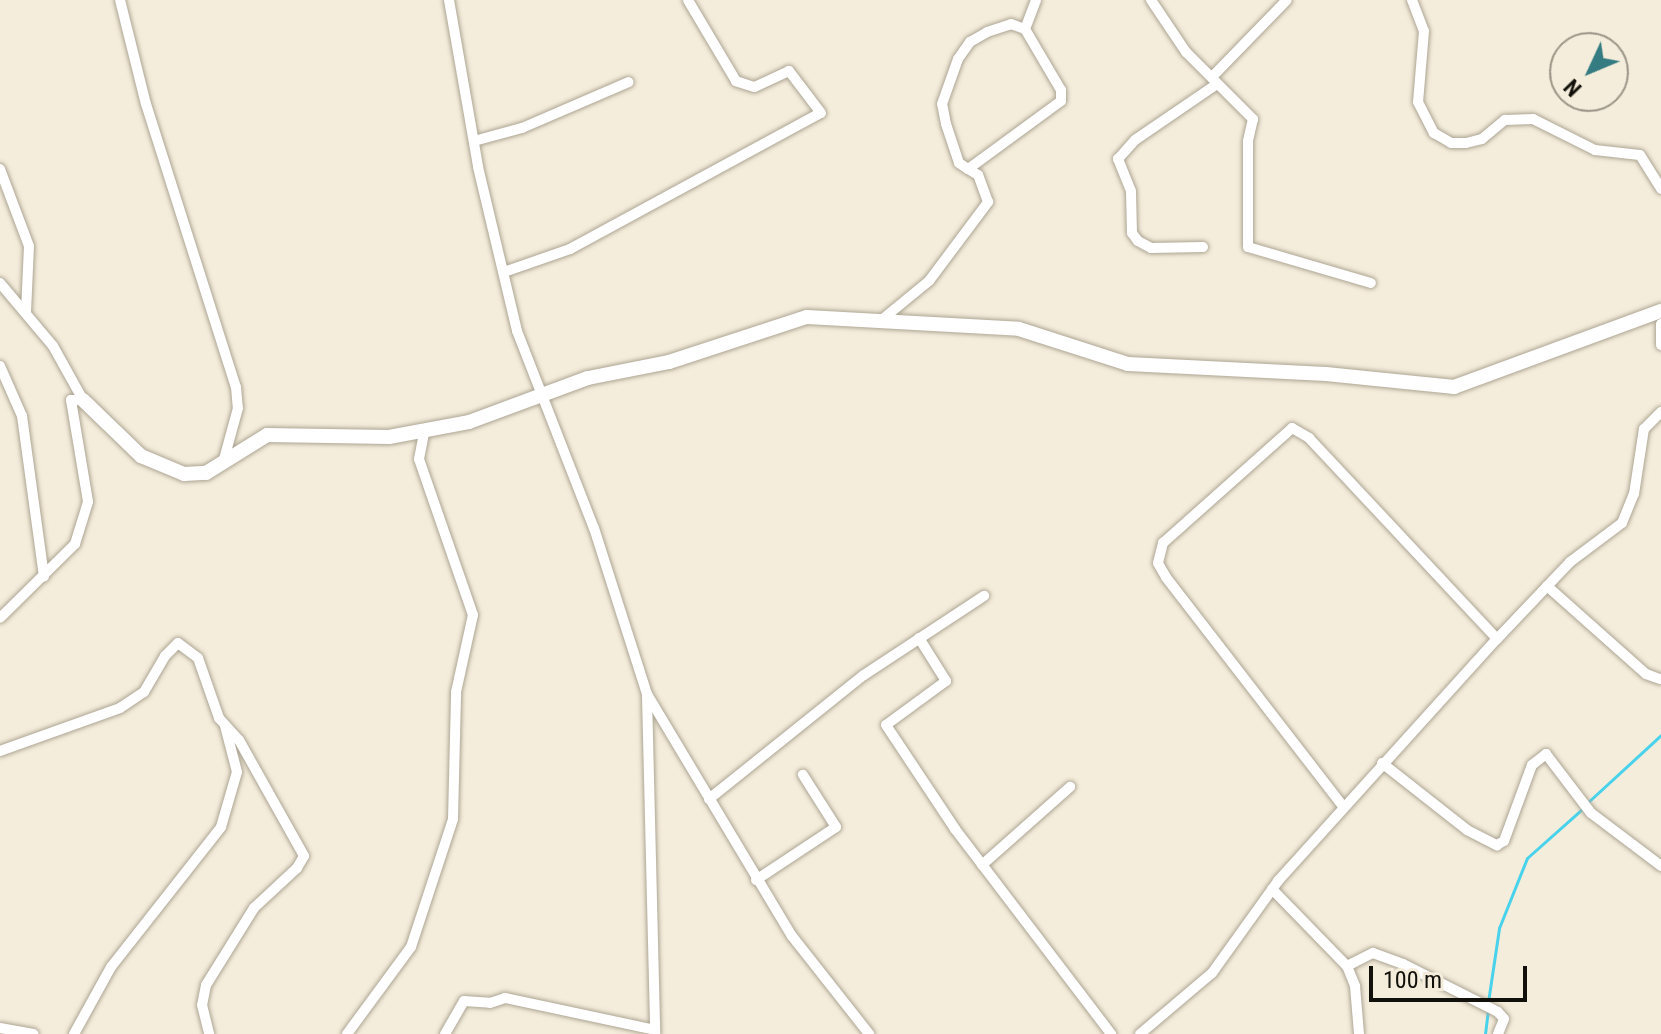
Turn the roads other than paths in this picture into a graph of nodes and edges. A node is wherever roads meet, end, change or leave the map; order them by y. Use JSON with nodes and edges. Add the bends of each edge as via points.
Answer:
{"nodes":[{"id":1,"x":120,"y":0,"type":"edge"},
{"id":2,"x":449,"y":0,"type":"edge"},
{"id":3,"x":688,"y":0,"type":"edge"},
{"id":4,"x":1036,"y":0,"type":"edge"},
{"id":5,"x":1151,"y":0,"type":"edge"},
{"id":6,"x":1287,"y":0,"type":"edge"},
{"id":7,"x":1412,"y":0,"type":"edge"},
{"id":8,"x":1025,"y":29,"type":"junction"},
{"id":9,"x":1214,"y":80,"type":"junction"},
{"id":10,"x":629,"y":82,"type":"dead end"},
{"id":11,"x":474,"y":141,"type":"junction"},
{"id":12,"x":0,"y":169,"type":"edge"},
{"id":13,"x":968,"y":169,"type":"junction"},
{"id":14,"x":1661,"y":189,"type":"edge"},
{"id":15,"x":1203,"y":247,"type":"dead end"},
{"id":16,"x":504,"y":272,"type":"junction"},
{"id":17,"x":0,"y":283,"type":"edge"},
{"id":18,"x":1371,"y":283,"type":"dead end"},
{"id":19,"x":1661,"y":311,"type":"edge"},
{"id":20,"x":26,"y":313,"type":"junction"},
{"id":21,"x":878,"y":323,"type":"junction"},
{"id":22,"x":1661,"y":324,"type":"edge"},
{"id":23,"x":1661,"y":345,"type":"edge"},
{"id":24,"x":0,"y":366,"type":"edge"},
{"id":25,"x":539,"y":396,"type":"junction"},
{"id":26,"x":83,"y":400,"type":"junction"},
{"id":27,"x":1661,"y":412,"type":"edge"},
{"id":28,"x":424,"y":433,"type":"junction"},
{"id":29,"x":223,"y":464,"type":"junction"},
{"id":30,"x":44,"y":577,"type":"junction"},
{"id":31,"x":1547,"y":586,"type":"junction"},
{"id":32,"x":984,"y":596,"type":"dead end"},
{"id":33,"x":0,"y":618,"type":"edge"},
{"id":34,"x":919,"y":638,"type":"junction"},
{"id":35,"x":1497,"y":639,"type":"junction"},
{"id":36,"x":1660,"y":679,"type":"edge"},
{"id":37,"x":647,"y":694,"type":"junction"},
{"id":38,"x":225,"y":724,"type":"junction"},
{"id":39,"x":0,"y":751,"type":"edge"},
{"id":40,"x":1382,"y":763,"type":"junction"},
{"id":41,"x":803,"y":775,"type":"dead end"},
{"id":42,"x":1070,"y":787,"type":"dead end"},
{"id":43,"x":709,"y":799,"type":"junction"},
{"id":44,"x":1342,"y":805,"type":"junction"},
{"id":45,"x":982,"y":865,"type":"junction"},
{"id":46,"x":1661,"y":866,"type":"edge"},
{"id":47,"x":756,"y":880,"type":"junction"},
{"id":48,"x":1272,"y":889,"type":"junction"},
{"id":49,"x":1347,"y":966,"type":"junction"},
{"id":50,"x":0,"y":1028,"type":"edge"},
{"id":51,"x":655,"y":1032,"type":"edge"},
{"id":52,"x":33,"y":1034,"type":"edge"},
{"id":53,"x":74,"y":1034,"type":"edge"},
{"id":54,"x":209,"y":1034,"type":"edge"},
{"id":55,"x":347,"y":1034,"type":"edge"},
{"id":56,"x":445,"y":1034,"type":"edge"},
{"id":57,"x":869,"y":1034,"type":"edge"},
{"id":58,"x":1111,"y":1034,"type":"edge"},
{"id":59,"x":1140,"y":1034,"type":"edge"},
{"id":60,"x":1359,"y":1034,"type":"edge"},
{"id":61,"x":1498,"y":1034,"type":"edge"}],
"edges":[{"from":1,"to":29,"type":"street","via":[[146,104],[236,387],[238,408]]},
{"from":2,"to":11,"type":"street"},
{"from":3,"to":16,"type":"street","via":[[736,81],[754,87],[789,71],[821,113],[570,249]]},
{"from":4,"to":8,"type":"street"},
{"from":5,"to":9,"type":"street","via":[[1186,52]]},
{"from":6,"to":9,"type":"street"},
{"from":7,"to":14,"type":"street","via":[[1424,31],[1418,102],[1434,133],[1451,143],[1466,143],[1482,139],[1505,120],[1533,119],[1595,150],[1640,155]]},
{"from":8,"to":13,"type":"street","via":[[1061,90],[1061,101]]},
{"from":8,"to":13,"type":"street","via":[[1011,24],[987,32],[970,42],[958,59],[942,104],[959,163]]},
{"from":9,"to":15,"type":"street","via":[[1118,159],[1131,191],[1132,233],[1138,241],[1151,248]]},
{"from":9,"to":18,"type":"street","via":[[1253,119],[1248,141],[1248,247]]},
{"from":10,"to":11,"type":"street","via":[[522,128]]},
{"from":11,"to":16,"type":"street"},
{"from":12,"to":20,"type":"street","via":[[29,246]]},
{"from":13,"to":21,"type":"street","via":[[978,175],[988,202],[929,281]]},
{"from":16,"to":25,"type":"street"},
{"from":17,"to":20,"type":"street"},
{"from":19,"to":21,"type":"street","via":[[1454,387],[1128,364],[1019,329]]},
{"from":20,"to":26,"type":"street","via":[[53,346]]},
{"from":21,"to":25,"type":"street","via":[[785,321],[669,362],[610,372]]},
{"from":22,"to":23,"type":"street"},
{"from":24,"to":30,"type":"street","via":[[22,416]]},
{"from":25,"to":28,"type":"street"},
{"from":25,"to":37,"type":"street","via":[[594,528]]},
{"from":26,"to":29,"type":"street","via":[[123,441],[159,466],[184,474],[206,473]]},
{"from":26,"to":30,"type":"street","via":[[71,400],[88,502],[75,544]]},
{"from":27,"to":31,"type":"street","via":[[1644,429],[1634,494],[1622,523],[1586,547]]},
{"from":28,"to":29,"type":"street","via":[[267,435],[250,441]]},
{"from":28,"to":55,"type":"street","via":[[419,459],[473,615],[456,692],[450,772],[453,819],[411,947]]},
{"from":30,"to":33,"type":"street"},
{"from":31,"to":35,"type":"street"},
{"from":31,"to":36,"type":"street","via":[[1646,674]]},
{"from":32,"to":34,"type":"street"},
{"from":34,"to":43,"type":"street","via":[[864,675]]},
{"from":34,"to":45,"type":"street","via":[[946,681],[886,725]]},
{"from":35,"to":40,"type":"street"},
{"from":35,"to":44,"type":"street","via":[[1309,438],[1292,428],[1163,543],[1158,563],[1166,577]]},
{"from":37,"to":43,"type":"street"},
{"from":37,"to":51,"type":"street"},
{"from":38,"to":39,"type":"street","via":[[198,658],[178,643],[144,692],[120,708]]},
{"from":38,"to":53,"type":"street","via":[[237,772],[221,827],[111,967]]},
{"from":38,"to":54,"type":"street","via":[[304,856],[254,908],[206,985],[202,1005]]},
{"from":40,"to":44,"type":"street"},
{"from":40,"to":46,"type":"street","via":[[1467,830],[1497,845],[1504,841],[1532,765],[1546,754],[1591,813]]},
{"from":41,"to":47,"type":"street","via":[[836,827]]},
{"from":42,"to":45,"type":"street"},
{"from":43,"to":47,"type":"street"},
{"from":44,"to":48,"type":"street"},
{"from":45,"to":58,"type":"street"},
{"from":47,"to":57,"type":"street","via":[[792,936]]},
{"from":48,"to":49,"type":"street"},
{"from":48,"to":59,"type":"street","via":[[1212,973]]},
{"from":49,"to":60,"type":"street","via":[[1355,986]]},
{"from":49,"to":61,"type":"street","via":[[1373,953],[1403,964],[1498,1012],[1504,1019]]},
{"from":50,"to":52,"type":"street"},
{"from":51,"to":56,"type":"street","via":[[505,998],[464,1001]]}]}
